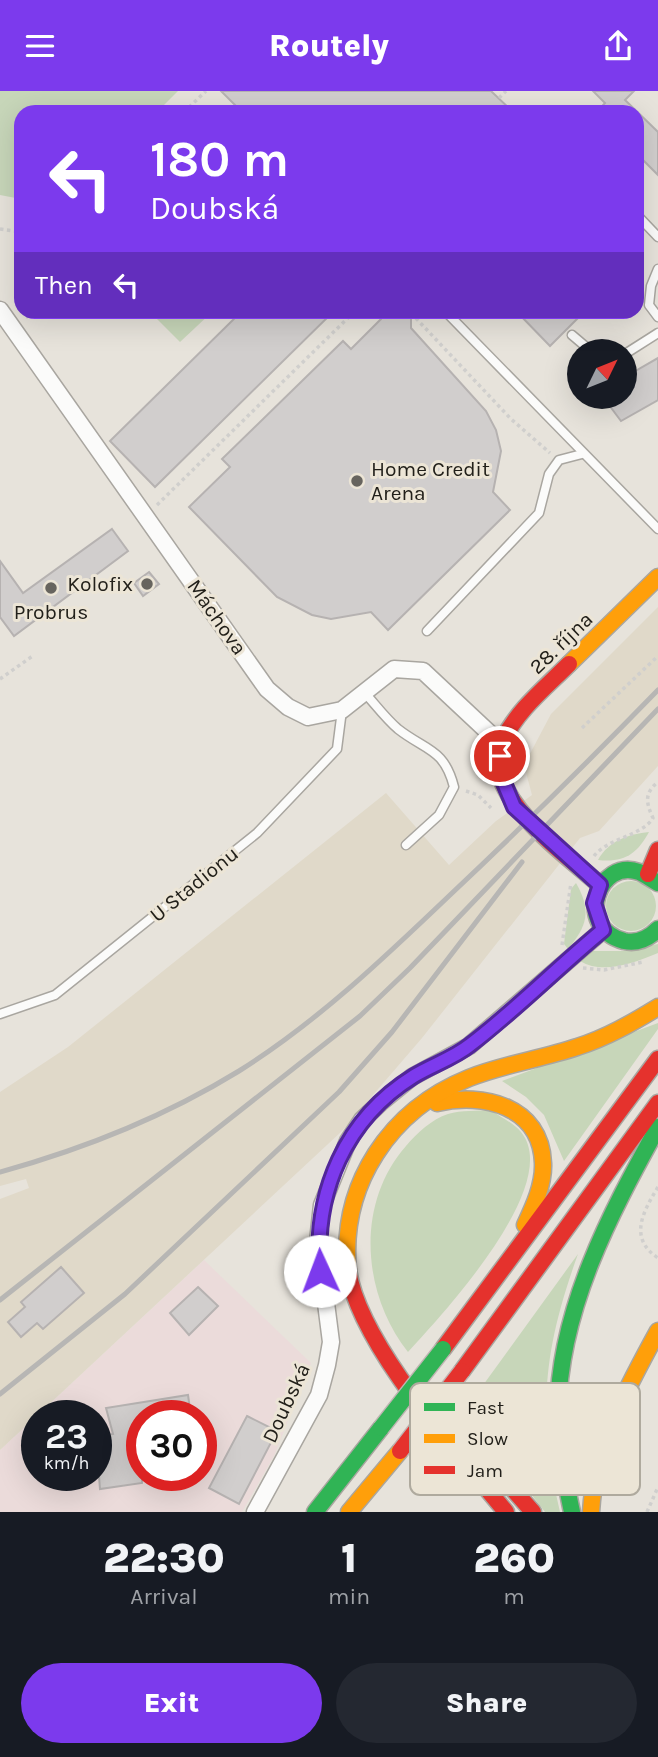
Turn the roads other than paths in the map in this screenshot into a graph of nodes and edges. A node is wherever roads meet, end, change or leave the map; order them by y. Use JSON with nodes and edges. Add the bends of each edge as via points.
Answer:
{"nodes":[{"id":1,"x":644,"y":222,"type":"edge"},
{"id":2,"x":658,"y":237,"type":"edge"},
{"id":3,"x":658,"y":269,"type":"edge"},
{"id":4,"x":0,"y":310,"type":"edge"},
{"id":5,"x":658,"y":317,"type":"edge"},
{"id":6,"x":453,"y":319,"type":"edge"},
{"id":7,"x":658,"y":333,"type":"edge"},
{"id":8,"x":572,"y":335,"type":"dead end"},
{"id":9,"x":577,"y":339,"type":"edge"},
{"id":10,"x":637,"y":346,"type":"edge"},
{"id":11,"x":582,"y":454,"type":"junction"},
{"id":12,"x":658,"y":529,"type":"edge"},
{"id":13,"x":658,"y":577,"type":"edge"},
{"id":14,"x":427,"y":631,"type":"dead end"},
{"id":15,"x":364,"y":692,"type":"junction"},
{"id":16,"x":342,"y":710,"type":"junction"},
{"id":17,"x":501,"y":744,"type":"junction"},
{"id":18,"x":406,"y":845,"type":"dead end"},
{"id":19,"x":658,"y":851,"type":"edge"},
{"id":20,"x":653,"y":878,"type":"edge"},
{"id":21,"x":600,"y":885,"type":"junction"},
{"id":22,"x":658,"y":929,"type":"edge"},
{"id":23,"x":603,"y":930,"type":"junction"},
{"id":24,"x":658,"y":1007,"type":"edge"},
{"id":25,"x":0,"y":1014,"type":"edge"},
{"id":26,"x":658,"y":1059,"type":"edge"},
{"id":27,"x":658,"y":1103,"type":"edge"},
{"id":28,"x":400,"y":1121,"type":"junction"},
{"id":29,"x":658,"y":1127,"type":"edge"},
{"id":30,"x":496,"y":1279,"type":"junction"},
{"id":31,"x":658,"y":1331,"type":"edge"},
{"id":32,"x":388,"y":1362,"type":"junction"},
{"id":33,"x":417,"y":1383,"type":"edge"},
{"id":34,"x":453,"y":1383,"type":"edge"},
{"id":35,"x":562,"y":1383,"type":"edge"},
{"id":36,"x":630,"y":1383,"type":"edge"},
{"id":37,"x":410,"y":1384,"type":"edge"},
{"id":38,"x":410,"y":1390,"type":"edge"},
{"id":39,"x":410,"y":1392,"type":"edge"},
{"id":40,"x":410,"y":1438,"type":"edge"},
{"id":41,"x":493,"y":1495,"type":"edge"},
{"id":42,"x":518,"y":1495,"type":"edge"},
{"id":43,"x":255,"y":1512,"type":"edge"},
{"id":44,"x":315,"y":1512,"type":"edge"},
{"id":45,"x":349,"y":1512,"type":"edge"},
{"id":46,"x":506,"y":1512,"type":"edge"},
{"id":47,"x":533,"y":1512,"type":"edge"}],
"edges":[{"from":1,"to":2,"type":"lane"},
{"from":3,"to":5,"type":"lane","via":[[649,305]]},
{"from":4,"to":16,"type":"street","name":"Máchova","via":[[267,689],[308,717]]},
{"from":6,"to":11,"type":"lane"},
{"from":7,"to":10,"type":"lane"},
{"from":8,"to":9,"type":"lane"},
{"from":11,"to":12,"type":"lane"},
{"from":11,"to":14,"type":"lane","via":[[559,460],[549,474],[539,513]]},
{"from":13,"to":17,"type":"main road","name":"28. října","via":[[524,708]]},
{"from":15,"to":16,"type":"street","name":"Máchova"},
{"from":15,"to":17,"type":"street","name":"Máchova","via":[[394,669],[423,671]]},
{"from":15,"to":18,"type":"lane","via":[[398,729],[448,766],[454,787],[439,815]]},
{"from":16,"to":25,"type":"lane","name":"U Stadionu","via":[[337,748],[257,833],[55,995]]},
{"from":17,"to":21,"type":"main road","via":[[499,771],[514,807]]},
{"from":19,"to":20,"type":"main road"},
{"from":20,"to":21,"type":"main road","via":[[627,870]]},
{"from":21,"to":23,"type":"main road","via":[[594,903]]},
{"from":22,"to":23,"type":"main road","via":[[635,942],[623,942]]},
{"from":23,"to":43,"type":"street","name":"Doubská","via":[[469,1046],[412,1077],[380,1103],[348,1141],[322,1205],[318,1241],[331,1342],[327,1366],[318,1395]]},
{"from":24,"to":28,"type":"main road","via":[[571,1049],[458,1082]]},
{"from":26,"to":30,"type":"main road"},
{"from":27,"to":34,"type":"main road","bridge":true},
{"from":28,"to":30,"type":"main road","via":[[445,1100],[480,1097],[509,1106],[531,1127],[541,1149],[542,1174],[520,1238]]},
{"from":28,"to":32,"type":"main road","via":[[375,1151],[357,1186],[346,1244],[354,1301]]},
{"from":29,"to":35,"type":"main road","via":[[603,1226],[571,1321]]},
{"from":30,"to":33,"type":"main road","bridge":true},
{"from":31,"to":36,"type":"main road"},
{"from":32,"to":37,"type":"main road"},
{"from":32,"to":38,"type":"main road"},
{"from":39,"to":44,"type":"main road","bridge":true},
{"from":40,"to":45,"type":"main road","bridge":true},
{"from":41,"to":46,"type":"main road"},
{"from":42,"to":47,"type":"main road"}]}
